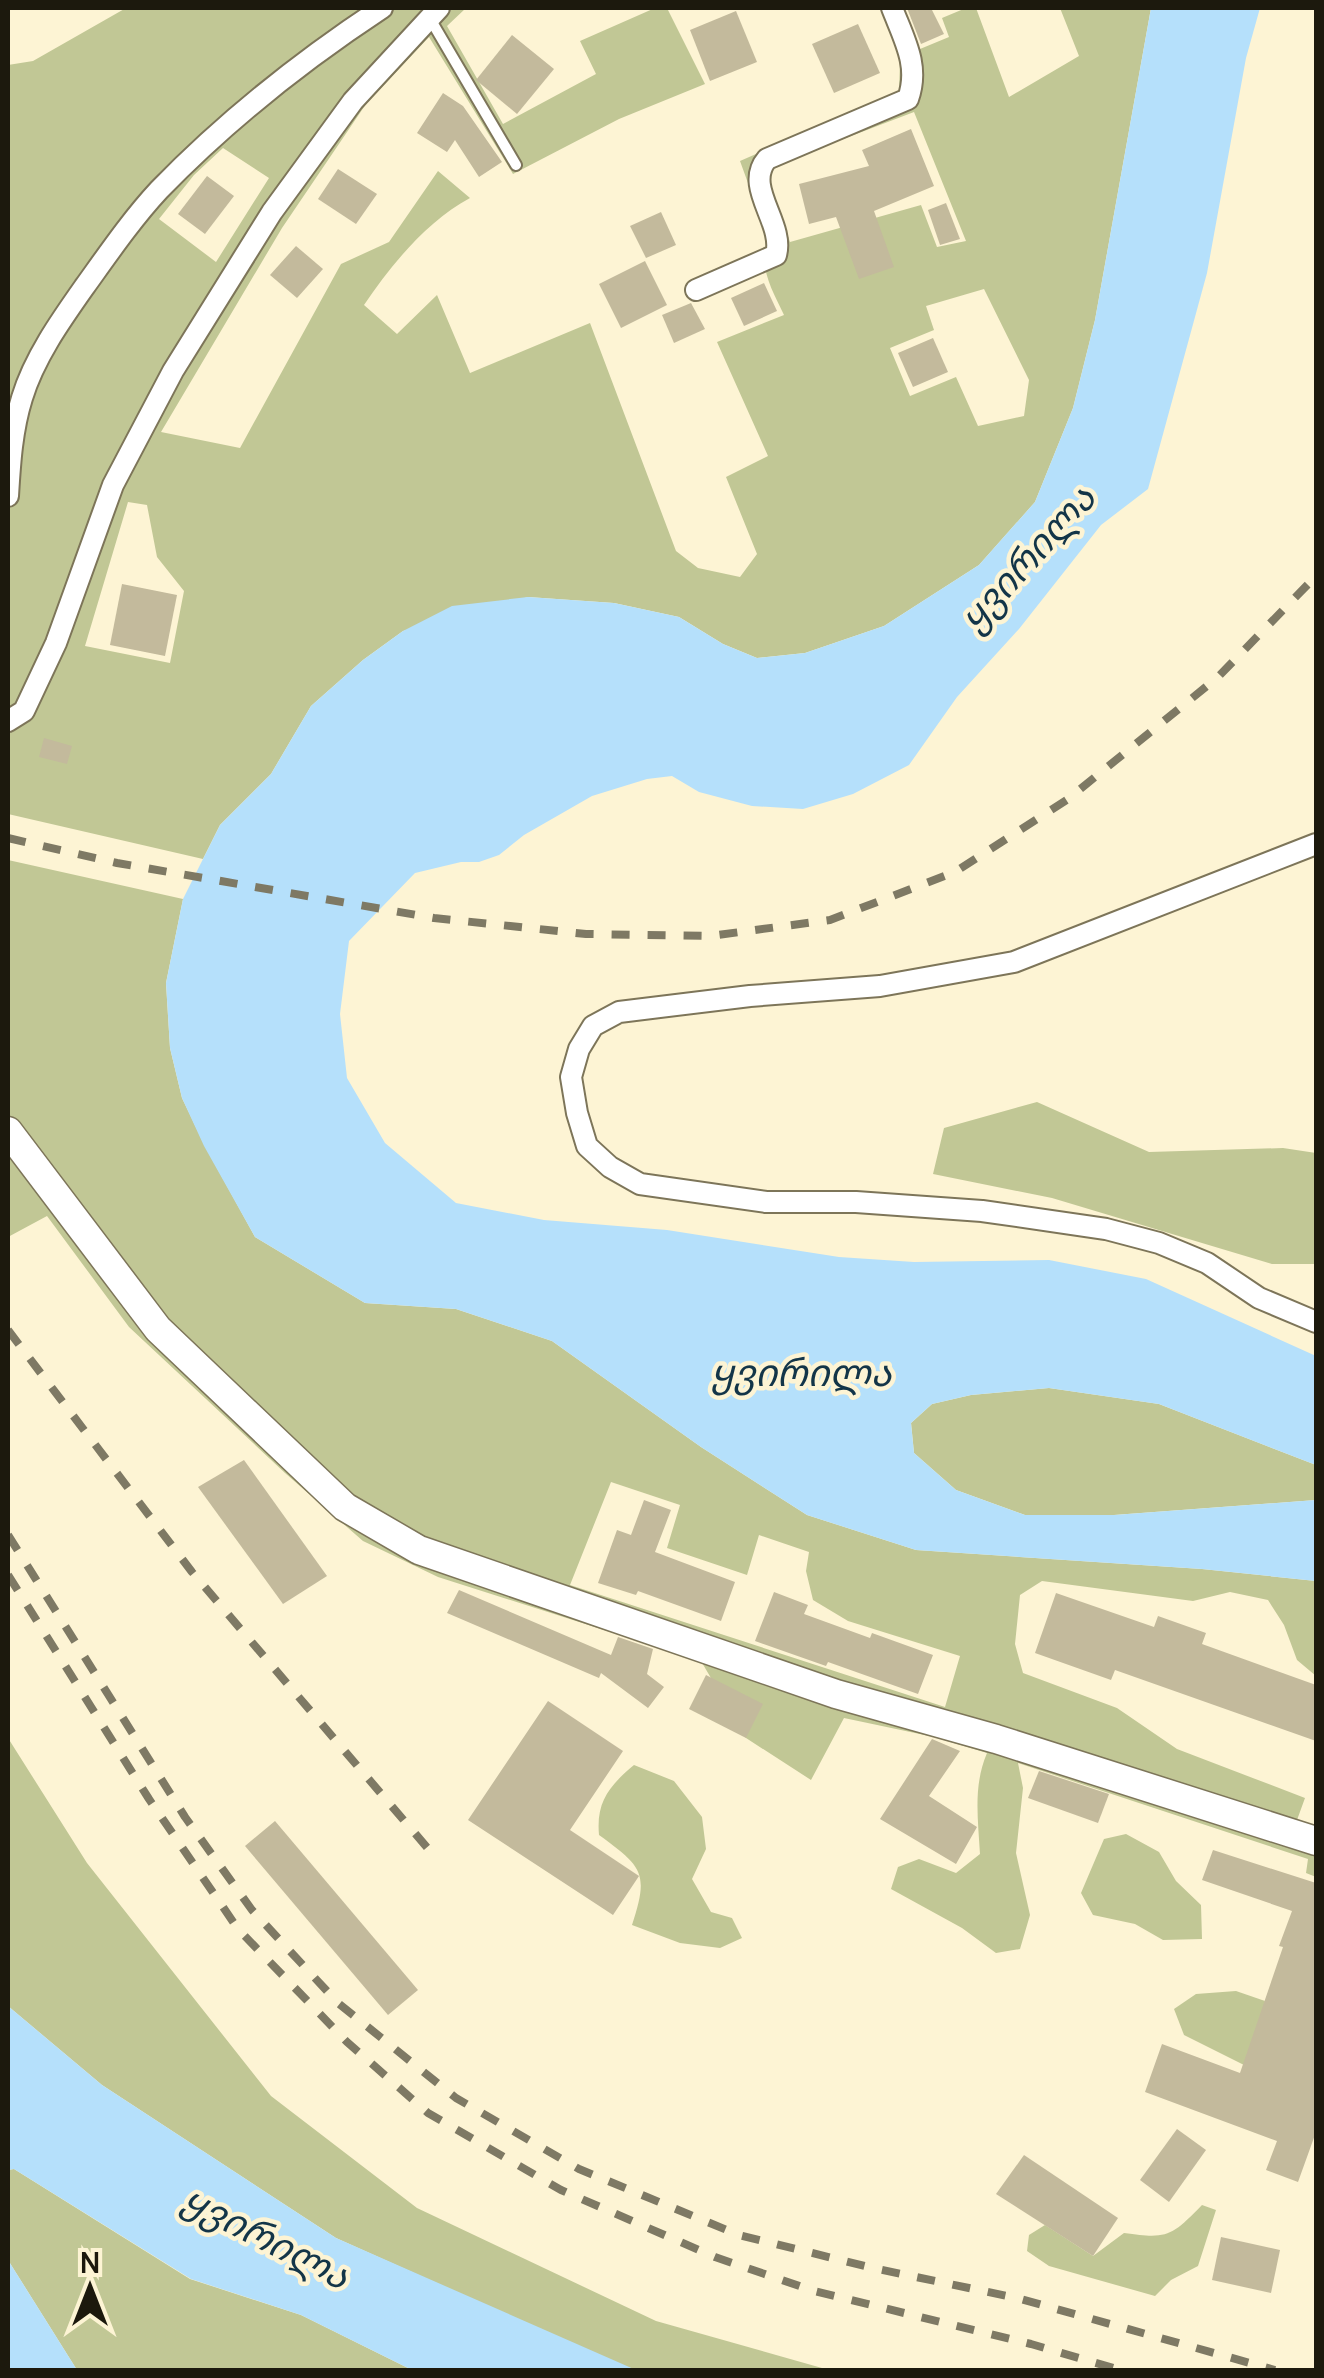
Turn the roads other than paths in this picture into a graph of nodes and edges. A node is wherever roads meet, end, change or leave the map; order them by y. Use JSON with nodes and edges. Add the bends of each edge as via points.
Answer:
{"nodes":[{"id":1,"x":382,"y":8,"type":"edge"},
{"id":2,"x":892,"y":8,"type":"edge"},
{"id":3,"x":429,"y":11,"type":"edge"},
{"id":4,"x":516,"y":165,"type":"dead end"},
{"id":5,"x":696,"y":290,"type":"dead end"},
{"id":6,"x":8,"y":496,"type":"edge"},
{"id":7,"x":8,"y":721,"type":"edge"},
{"id":8,"x":1316,"y":844,"type":"edge"},
{"id":9,"x":8,"y":1131,"type":"edge"},
{"id":10,"x":1316,"y":1322,"type":"edge"},
{"id":11,"x":1316,"y":1842,"type":"edge"}],
"edges":[{"from":1,"to":6,"type":"street","via":[[225,129],[158,192],[102,262],[39,357],[22,396]]},
{"from":2,"to":5,"type":"street","via":[[916,79],[908,99],[766,160],[758,180],[780,242],[776,254]]},
{"from":3,"to":4,"type":"lane"},
{"from":3,"to":7,"type":"street","via":[[272,212],[173,371],[112,485],[24,712]]},
{"from":8,"to":10,"type":"street","via":[[1014,962],[880,986],[619,1012],[593,1026],[578,1048],[571,1077],[587,1146],[640,1184],[766,1202],[982,1211],[1106,1229],[1208,1263],[1259,1298]]},
{"from":9,"to":11,"type":"street","via":[[158,1329],[345,1506],[419,1550],[836,1694],[996,1738]]}]}
